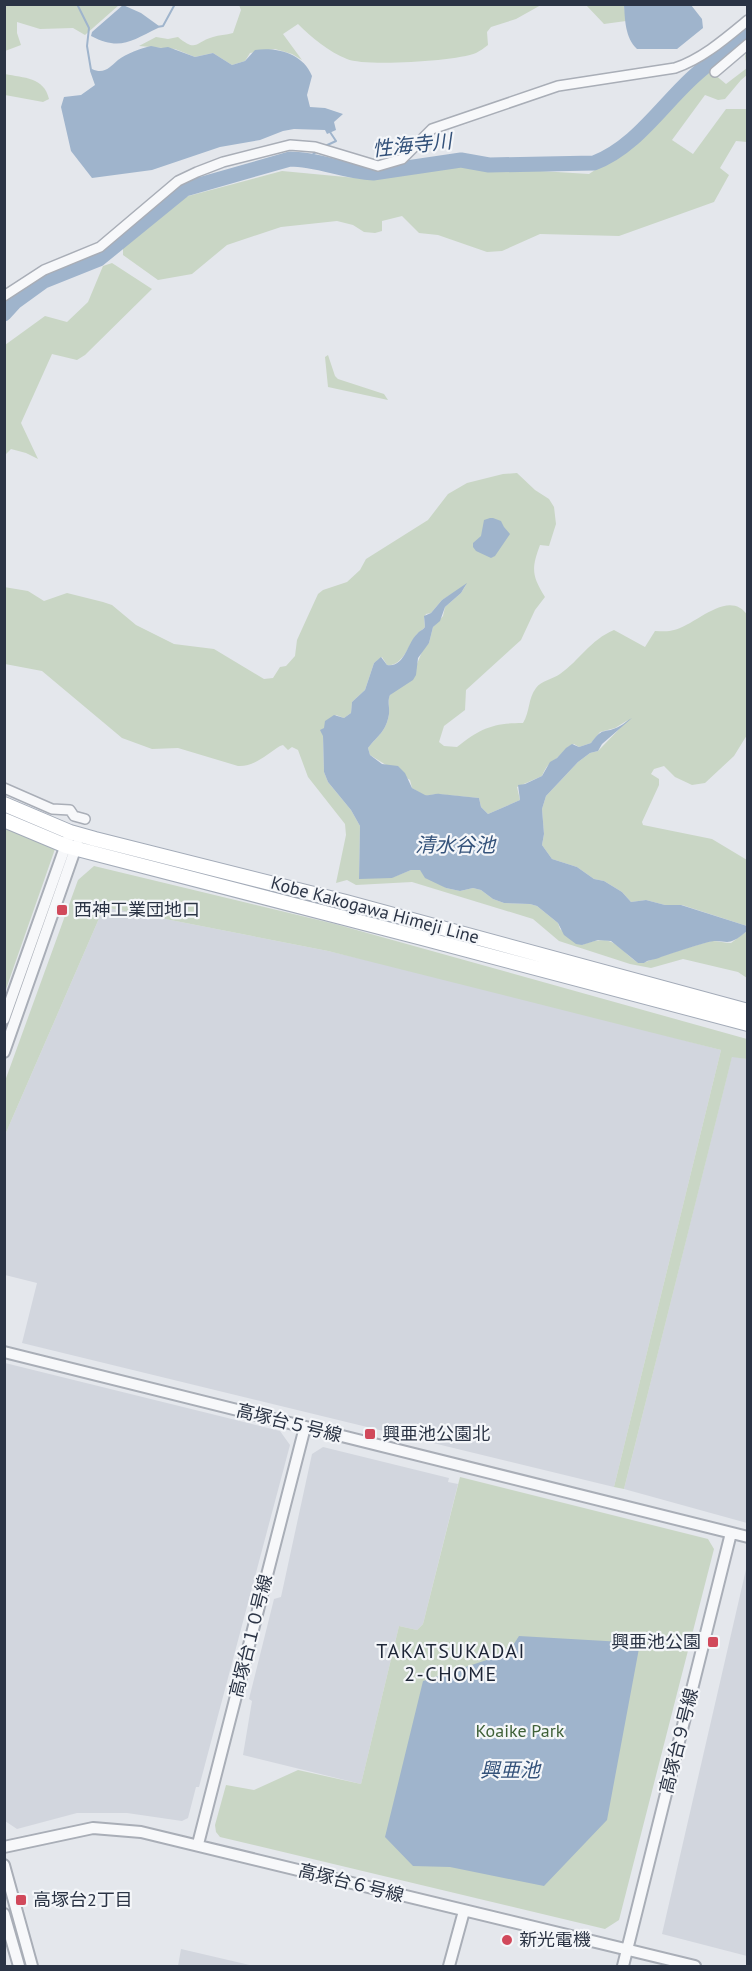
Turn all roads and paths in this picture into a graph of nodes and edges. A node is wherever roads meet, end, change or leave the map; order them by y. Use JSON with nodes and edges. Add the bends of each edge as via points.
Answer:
{"nodes":[{"id":1,"x":747,"y":20,"type":"edge"},
{"id":2,"x":747,"y":44,"type":"edge"},
{"id":3,"x":715,"y":72,"type":"dead end"},
{"id":4,"x":4,"y":297,"type":"edge"},
{"id":5,"x":4,"y":788,"type":"edge"},
{"id":6,"x":4,"y":804,"type":"edge"},
{"id":7,"x":74,"y":816,"type":"junction"},
{"id":8,"x":85,"y":819,"type":"dead end"},
{"id":9,"x":4,"y":820,"type":"edge"},
{"id":10,"x":75,"y":834,"type":"junction"},
{"id":11,"x":71,"y":847,"type":"junction"},
{"id":12,"x":747,"y":1011,"type":"edge"},
{"id":13,"x":4,"y":1019,"type":"edge"},
{"id":14,"x":747,"y":1024,"type":"edge"},
{"id":15,"x":4,"y":1052,"type":"edge"},
{"id":16,"x":4,"y":1352,"type":"edge"},
{"id":17,"x":305,"y":1427,"type":"junction"},
{"id":18,"x":731,"y":1533,"type":"junction"},
{"id":19,"x":747,"y":1537,"type":"edge"},
{"id":20,"x":198,"y":1844,"type":"junction"},
{"id":21,"x":4,"y":1847,"type":"edge"},
{"id":22,"x":4,"y":1865,"type":"edge"},
{"id":23,"x":464,"y":1911,"type":"junction"},
{"id":24,"x":4,"y":1914,"type":"edge"},
{"id":25,"x":627,"y":1949,"type":"junction"},
{"id":26,"x":19,"y":1966,"type":"edge"},
{"id":27,"x":32,"y":1966,"type":"edge"},
{"id":28,"x":449,"y":1966,"type":"edge"},
{"id":29,"x":622,"y":1966,"type":"edge"},
{"id":30,"x":695,"y":1966,"type":"edge"}],
"edges":[{"from":1,"to":4,"type":"street","via":[[690,63],[558,86],[432,129],[402,159],[378,166],[320,148],[290,145],[223,162],[178,181],[100,247],[45,270]]},
{"from":2,"to":3,"type":"street"},
{"from":5,"to":7,"type":"street","via":[[52,809],[70,810]]},
{"from":6,"to":10,"type":"main road","name":"Kobe Kakogawa Himeji Line"},
{"from":7,"to":8,"type":"street"},
{"from":7,"to":10,"type":"street"},
{"from":9,"to":11,"type":"main road","name":"Kobe Kakogawa Himeji Line"},
{"from":10,"to":11,"type":"street"},
{"from":10,"to":12,"type":"main road","name":"Kobe Kakogawa Himeji Line","via":[[346,902]]},
{"from":11,"to":13,"type":"street"},
{"from":11,"to":14,"type":"main road","name":"Kobe Kakogawa Himeji Line"},
{"from":11,"to":15,"type":"street"},
{"from":16,"to":17,"type":"street","name":"高塚台５号線"},
{"from":17,"to":18,"type":"street","name":"高塚台５号線"},
{"from":17,"to":20,"type":"street","name":"高塚台１０号線"},
{"from":18,"to":19,"type":"street","name":"高塚台５号線"},
{"from":18,"to":25,"type":"street","name":"高塚台９号線"},
{"from":20,"to":21,"type":"street","name":"高塚台６号線","via":[[141,1832],[93,1828]]},
{"from":20,"to":23,"type":"street","name":"高塚台６号線"},
{"from":22,"to":27,"type":"street"},
{"from":23,"to":25,"type":"street","name":"高塚台６号線"},
{"from":23,"to":28,"type":"street"},
{"from":24,"to":26,"type":"street"},
{"from":25,"to":29,"type":"street","name":"高塚台９号線"},
{"from":25,"to":30,"type":"street","name":"高塚台６号線"}]}
